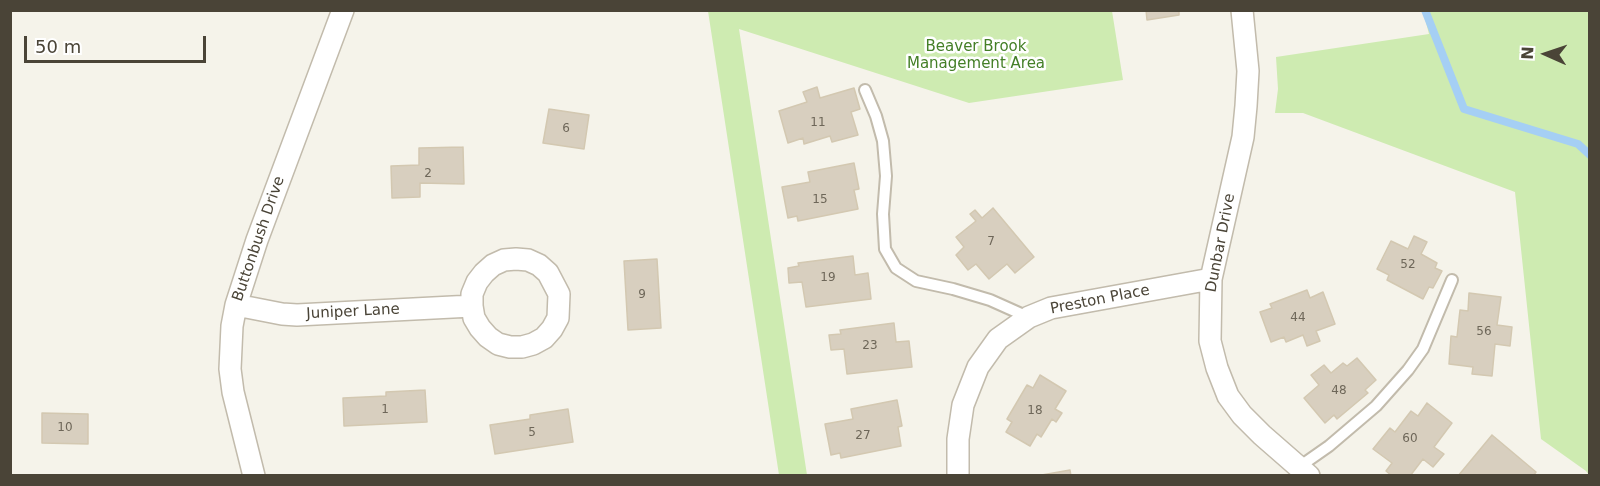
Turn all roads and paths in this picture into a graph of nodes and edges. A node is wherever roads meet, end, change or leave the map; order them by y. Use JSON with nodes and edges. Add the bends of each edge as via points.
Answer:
{"nodes":[{"id":1,"x":343,"y":10,"type":"edge"},
{"id":2,"x":1242,"y":10,"type":"edge"},
{"id":3,"x":866,"y":90,"type":"dead end"},
{"id":4,"x":1212,"y":279,"type":"junction"},
{"id":5,"x":1452,"y":280,"type":"dead end"},
{"id":6,"x":236,"y":305,"type":"junction"},
{"id":7,"x":472,"y":306,"type":"junction"},
{"id":8,"x":1029,"y":317,"type":"junction"},
{"id":9,"x":1304,"y":471,"type":"edge"},
{"id":10,"x":254,"y":476,"type":"edge"},
{"id":11,"x":958,"y":476,"type":"edge"}],
"edges":[{"from":1,"to":6,"type":"street","name":"Buttonbush Drive"},
{"from":2,"to":4,"type":"street","name":"Dunbar Drive","via":[[1248,71],[1243,138]]},
{"from":3,"to":8,"type":"lane","via":[[883,141],[885,249],[896,268],[916,281],[990,300]]},
{"from":4,"to":8,"type":"street","name":"Preston Place","via":[[1051,308]]},
{"from":4,"to":9,"type":"street","name":"Dunbar Drive","via":[[1210,341],[1228,396],[1262,435]]},
{"from":5,"to":9,"type":"lane","via":[[1423,349],[1408,370],[1376,406]]},
{"from":6,"to":7,"type":"street","name":"Juniper Lane","via":[[297,315]]},
{"from":6,"to":10,"type":"street","name":"Buttonbush Drive","via":[[230,369]]},
{"from":7,"to":7,"type":"street","via":[[474,318],[488,337],[498,344],[522,347],[539,341],[552,329],[558,318],[560,294],[539,265],[528,260],[504,260],[480,278],[472,294]]},
{"from":8,"to":11,"type":"street","name":"Preston Place","via":[[998,339],[978,367],[963,405]]}]}
